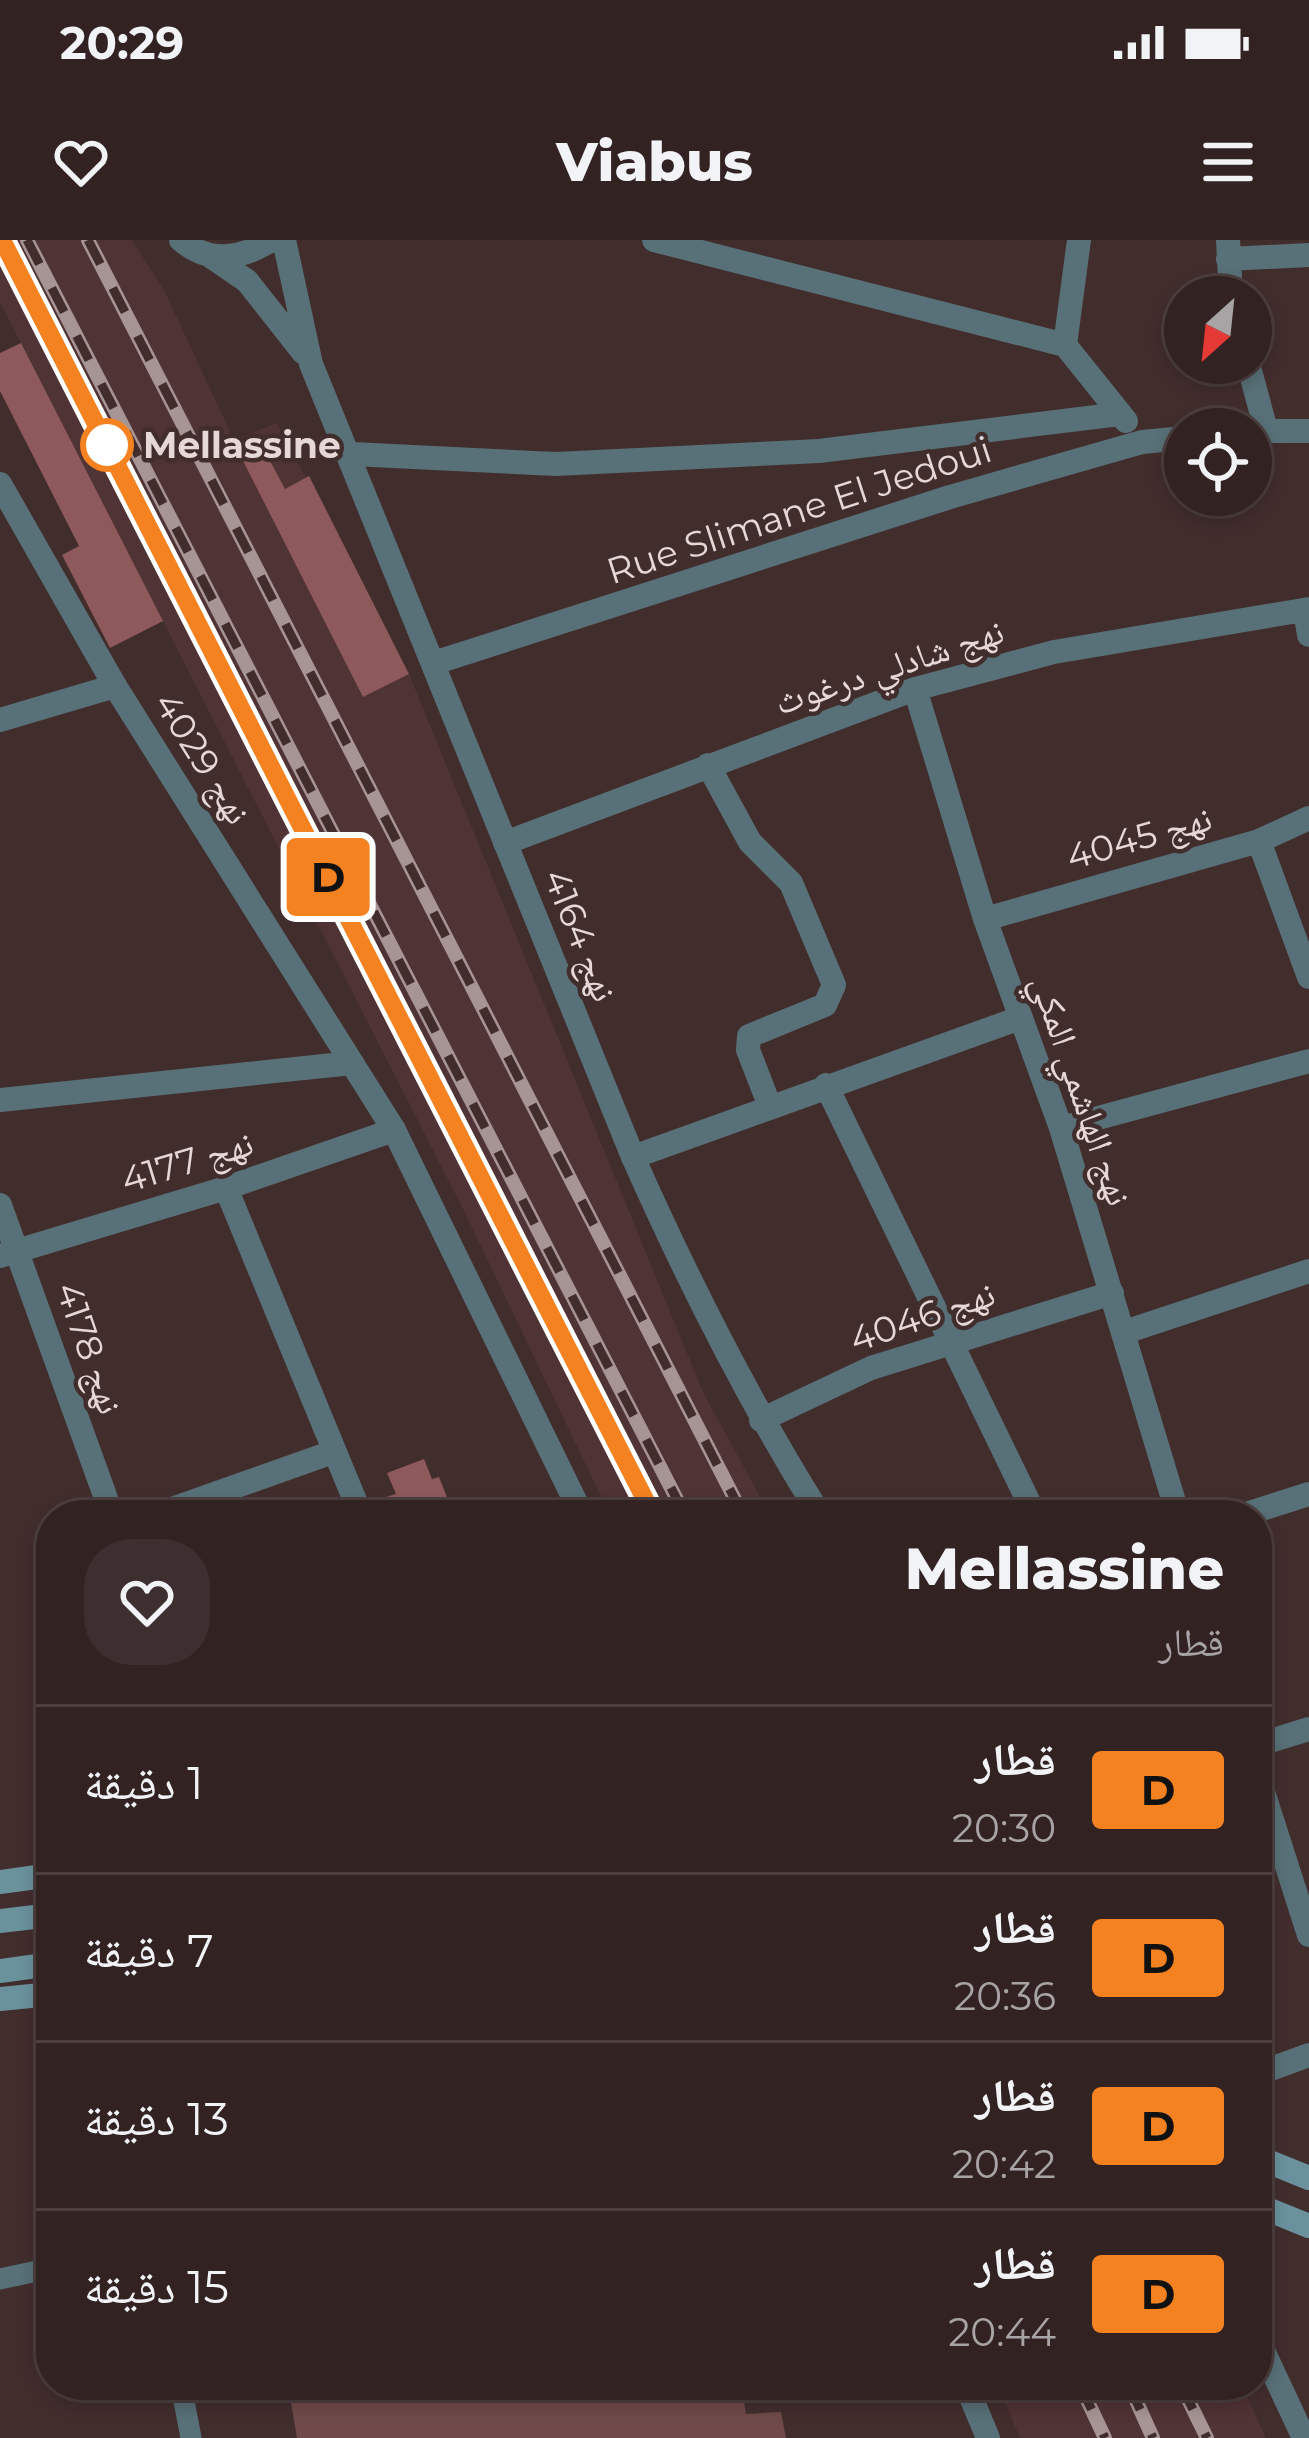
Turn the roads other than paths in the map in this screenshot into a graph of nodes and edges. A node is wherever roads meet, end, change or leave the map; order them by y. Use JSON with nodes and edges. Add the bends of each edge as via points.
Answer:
{"nodes":[{"id":1,"x":181,"y":240,"type":"edge"},
{"id":2,"x":271,"y":240,"type":"edge"},
{"id":3,"x":284,"y":240,"type":"edge"},
{"id":4,"x":655,"y":240,"type":"edge"},
{"id":5,"x":1078,"y":240,"type":"edge"},
{"id":6,"x":738,"y":248,"type":"edge"},
{"id":7,"x":1228,"y":249,"type":"edge"},
{"id":8,"x":209,"y":255,"type":"junction"},
{"id":9,"x":1309,"y":255,"type":"edge"},
{"id":10,"x":1065,"y":345,"type":"junction"},
{"id":11,"x":311,"y":364,"type":"junction"},
{"id":12,"x":1120,"y":414,"type":"junction"},
{"id":13,"x":1272,"y":431,"type":"edge"},
{"id":14,"x":1309,"y":431,"type":"edge"},
{"id":15,"x":1164,"y":440,"type":"edge"},
{"id":16,"x":1142,"y":442,"type":"junction"},
{"id":17,"x":352,"y":454,"type":"junction"},
{"id":18,"x":0,"y":484,"type":"edge"},
{"id":19,"x":1308,"y":618,"type":"edge"},
{"id":20,"x":437,"y":662,"type":"junction"},
{"id":21,"x":115,"y":686,"type":"junction"},
{"id":22,"x":916,"y":689,"type":"junction"},
{"id":23,"x":0,"y":720,"type":"edge"},
{"id":24,"x":708,"y":765,"type":"junction"},
{"id":25,"x":1309,"y":818,"type":"edge"},
{"id":26,"x":1259,"y":841,"type":"junction"},
{"id":27,"x":505,"y":843,"type":"junction"},
{"id":28,"x":985,"y":919,"type":"junction"},
{"id":29,"x":1309,"y":977,"type":"edge"},
{"id":30,"x":1020,"y":1018,"type":"junction"},
{"id":31,"x":1309,"y":1061,"type":"edge"},
{"id":32,"x":352,"y":1063,"type":"junction"},
{"id":33,"x":826,"y":1085,"type":"junction"},
{"id":34,"x":0,"y":1100,"type":"edge"},
{"id":35,"x":769,"y":1104,"type":"junction"},
{"id":36,"x":1061,"y":1128,"type":"junction"},
{"id":37,"x":394,"y":1130,"type":"junction"},
{"id":38,"x":634,"y":1157,"type":"junction"},
{"id":39,"x":226,"y":1188,"type":"junction"},
{"id":40,"x":0,"y":1204,"type":"edge"},
{"id":41,"x":9,"y":1252,"type":"edge"},
{"id":42,"x":1309,"y":1271,"type":"edge"},
{"id":43,"x":1112,"y":1293,"type":"junction"},
{"id":44,"x":1125,"y":1332,"type":"junction"},
{"id":45,"x":947,"y":1342,"type":"junction"},
{"id":46,"x":761,"y":1420,"type":"junction"},
{"id":47,"x":333,"y":1452,"type":"junction"},
{"id":48,"x":1309,"y":1494,"type":"edge"},
{"id":49,"x":106,"y":1500,"type":"edge"},
{"id":50,"x":197,"y":1500,"type":"edge"},
{"id":51,"x":354,"y":1500,"type":"edge"},
{"id":52,"x":575,"y":1500,"type":"edge"},
{"id":53,"x":811,"y":1500,"type":"edge"},
{"id":54,"x":1027,"y":1500,"type":"edge"},
{"id":55,"x":1174,"y":1500,"type":"edge"},
{"id":56,"x":1272,"y":1506,"type":"edge"},
{"id":57,"x":1309,"y":1730,"type":"edge"},
{"id":58,"x":1272,"y":1741,"type":"edge"},
{"id":59,"x":1272,"y":1818,"type":"edge"},
{"id":60,"x":36,"y":1877,"type":"edge"},
{"id":61,"x":0,"y":1882,"type":"edge"},
{"id":62,"x":36,"y":1917,"type":"edge"},
{"id":63,"x":1306,"y":1920,"type":"edge"},
{"id":64,"x":0,"y":1921,"type":"edge"},
{"id":65,"x":36,"y":1966,"type":"edge"},
{"id":66,"x":0,"y":1971,"type":"edge"},
{"id":67,"x":36,"y":1995,"type":"edge"},
{"id":68,"x":0,"y":1999,"type":"edge"},
{"id":69,"x":1309,"y":2055,"type":"edge"},
{"id":70,"x":1272,"y":2069,"type":"edge"},
{"id":71,"x":1272,"y":2163,"type":"edge"},
{"id":72,"x":1309,"y":2178,"type":"edge"},
{"id":73,"x":1272,"y":2211,"type":"edge"},
{"id":74,"x":1309,"y":2227,"type":"edge"},
{"id":75,"x":36,"y":2271,"type":"edge"},
{"id":76,"x":0,"y":2279,"type":"edge"},
{"id":77,"x":1272,"y":2368,"type":"edge"},
{"id":78,"x":184,"y":2400,"type":"edge"},
{"id":79,"x":972,"y":2400,"type":"edge"},
{"id":80,"x":1304,"y":2432,"type":"edge"},
{"id":81,"x":191,"y":2438,"type":"edge"},
{"id":82,"x":988,"y":2438,"type":"edge"}],
"edges":[{"from":1,"to":8,"type":"street","name":"نهج 4164"},
{"from":2,"to":8,"type":"street","via":[[232,257]]},
{"from":3,"to":11,"type":"street","name":"نهج 4164"},
{"from":4,"to":6,"type":"street"},
{"from":5,"to":10,"type":"street"},
{"from":6,"to":10,"type":"street"},
{"from":7,"to":9,"type":"street"},
{"from":8,"to":11,"type":"street","name":"نهج 4164","via":[[247,281]]},
{"from":10,"to":12,"type":"street"},
{"from":11,"to":17,"type":"street","name":"نهج 4164"},
{"from":12,"to":16,"type":"street"},
{"from":12,"to":17,"type":"street","via":[[819,451],[556,464]]},
{"from":13,"to":14,"type":"street"},
{"from":15,"to":16,"type":"street","name":"Rue Slimane El Jedoui"},
{"from":16,"to":20,"type":"street","name":"Rue Slimane El Jedoui"},
{"from":17,"to":20,"type":"street","name":"نهج 4164"},
{"from":18,"to":21,"type":"street","name":"نهج 4029"},
{"from":19,"to":22,"type":"street","name":"نهج شادلي درغوث","via":[[1054,652]]},
{"from":20,"to":27,"type":"street","name":"نهج 4164"},
{"from":21,"to":23,"type":"street"},
{"from":21,"to":32,"type":"street","name":"نهج 4029"},
{"from":22,"to":24,"type":"street","name":"نهج شادلي درغوث"},
{"from":22,"to":28,"type":"street","name":"نهج الهاشمي المكي"},
{"from":24,"to":27,"type":"street","name":"نهج شادلي درغوث"},
{"from":24,"to":35,"type":"street","via":[[750,842],[791,883],[833,985],[825,1005],[749,1036]]},
{"from":25,"to":26,"type":"street","name":"نهج 4045"},
{"from":26,"to":28,"type":"street","name":"نهج 4045"},
{"from":26,"to":29,"type":"street"},
{"from":27,"to":38,"type":"street","name":"نهج 4164"},
{"from":28,"to":30,"type":"street","name":"نهج الهاشمي المكي"},
{"from":30,"to":33,"type":"street"},
{"from":30,"to":36,"type":"street","name":"نهج الهاشمي المكي"},
{"from":31,"to":36,"type":"street"},
{"from":32,"to":34,"type":"street"},
{"from":32,"to":37,"type":"street","name":"نهج 4029"},
{"from":33,"to":35,"type":"street"},
{"from":33,"to":45,"type":"street"},
{"from":35,"to":38,"type":"street"},
{"from":36,"to":43,"type":"street","name":"نهج الهاشمي المكي"},
{"from":37,"to":39,"type":"street","name":"نهج 4177"},
{"from":37,"to":52,"type":"street","name":"نهج 4029"},
{"from":38,"to":46,"type":"street","name":"نهج 4164"},
{"from":39,"to":41,"type":"street","name":"نهج 4177"},
{"from":39,"to":47,"type":"street"},
{"from":40,"to":41,"type":"street","name":"نهج 4178"},
{"from":41,"to":49,"type":"street","name":"نهج 4178"},
{"from":42,"to":44,"type":"street"},
{"from":43,"to":44,"type":"street","name":"نهج الهاشمي المكي"},
{"from":43,"to":45,"type":"street","name":"نهج 4046"},
{"from":44,"to":55,"type":"street","name":"نهج الهاشمي المكي"},
{"from":45,"to":46,"type":"street","name":"نهج 4046"},
{"from":45,"to":54,"type":"street"},
{"from":46,"to":53,"type":"street","name":"نهج 4164"},
{"from":47,"to":50,"type":"street"},
{"from":47,"to":51,"type":"street"},
{"from":48,"to":56,"type":"street"},
{"from":57,"to":58,"type":"street"},
{"from":59,"to":63,"type":"street"},
{"from":60,"to":61,"type":"main road"},
{"from":62,"to":64,"type":"main road"},
{"from":65,"to":66,"type":"main road"},
{"from":67,"to":68,"type":"main road"},
{"from":69,"to":70,"type":"street"},
{"from":71,"to":72,"type":"main road"},
{"from":73,"to":74,"type":"main road"},
{"from":75,"to":76,"type":"lane"},
{"from":77,"to":80,"type":"street"},
{"from":78,"to":81,"type":"lane"},
{"from":79,"to":82,"type":"street"}]}
